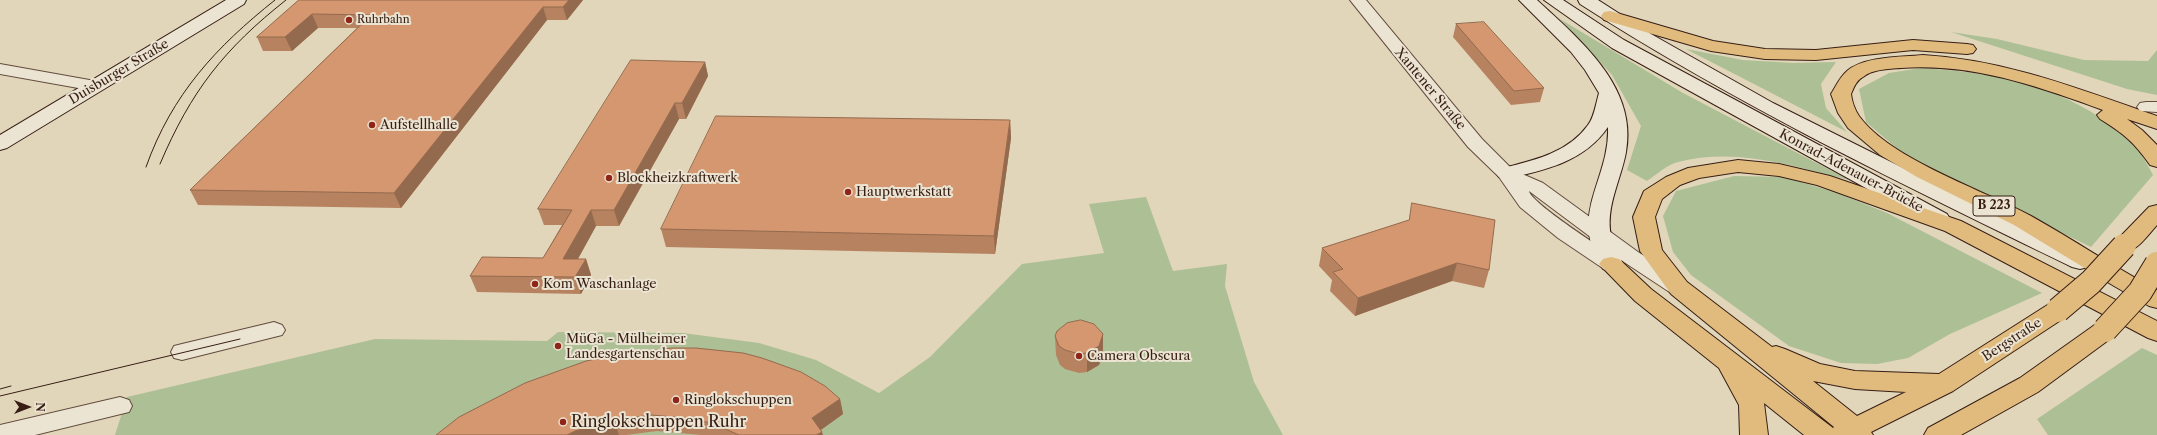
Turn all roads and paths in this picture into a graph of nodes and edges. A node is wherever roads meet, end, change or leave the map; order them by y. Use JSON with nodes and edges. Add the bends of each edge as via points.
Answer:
{"nodes":[{"id":1,"x":238,"y":0,"type":"edge"},
{"id":2,"x":1358,"y":0,"type":"edge"},
{"id":3,"x":1527,"y":0,"type":"edge"},
{"id":4,"x":1552,"y":0,"type":"edge"},
{"id":5,"x":1586,"y":0,"type":"edge"},
{"id":6,"x":1610,"y":16,"type":"junction"},
{"id":7,"x":0,"y":69,"type":"edge"},
{"id":8,"x":95,"y":86,"type":"junction"},
{"id":9,"x":1609,"y":92,"type":"junction"},
{"id":10,"x":2069,"y":93,"type":"junction"},
{"id":11,"x":2153,"y":108,"type":"edge"},
{"id":12,"x":2157,"y":123,"type":"edge"},
{"id":13,"x":0,"y":144,"type":"edge"},
{"id":14,"x":2157,"y":161,"type":"edge"},
{"id":15,"x":1506,"y":173,"type":"junction"},
{"id":16,"x":2157,"y":212,"type":"edge"},
{"id":17,"x":1953,"y":226,"type":"junction"},
{"id":18,"x":1600,"y":234,"type":"junction"},
{"id":19,"x":1611,"y":264,"type":"junction"},
{"id":20,"x":2157,"y":264,"type":"edge"},
{"id":21,"x":1679,"y":288,"type":"junction"},
{"id":22,"x":2148,"y":295,"type":"edge"},
{"id":23,"x":274,"y":330,"type":"dead end"},
{"id":24,"x":2157,"y":332,"type":"edge"},
{"id":25,"x":1751,"y":344,"type":"junction"},
{"id":26,"x":182,"y":352,"type":"dead end"},
{"id":27,"x":1722,"y":356,"type":"junction"},
{"id":28,"x":1944,"y":384,"type":"junction"},
{"id":29,"x":120,"y":406,"type":"dead end"},
{"id":30,"x":1852,"y":433,"type":"edge"},
{"id":31,"x":0,"y":434,"type":"edge"},
{"id":32,"x":1754,"y":435,"type":"edge"},
{"id":33,"x":1823,"y":435,"type":"edge"},
{"id":34,"x":1938,"y":435,"type":"edge"}],
"edges":[{"from":1,"to":8,"type":"main road","name":"Duisburger Straße"},
{"from":2,"to":15,"type":"street","name":"Xantener Straße","via":[[1470,138]]},
{"from":3,"to":9,"type":"main road","via":[[1576,47],[1597,71]]},
{"from":4,"to":17,"type":"main road","name":"Konrad-Adenauer-Brücke","via":[[1618,44]]},
{"from":5,"to":6,"type":"main road","name":"Konrad-Adenauer-Brücke"},
{"from":6,"to":11,"type":"main road","via":[[1711,46],[1765,54],[1816,55],[1913,45],[1969,50],[2018,62]]},
{"from":6,"to":22,"type":"main road","name":"Konrad-Adenauer-Brücke","via":[[1767,106]]},
{"from":7,"to":8,"type":"street"},
{"from":8,"to":13,"type":"main road","name":"Duisburger Straße"},
{"from":9,"to":15,"type":"main road","via":[[1598,127],[1575,149],[1548,163]]},
{"from":9,"to":18,"type":"main road","via":[[1619,120],[1618,136],[1617,151],[1601,206]]},
{"from":10,"to":12,"type":"main road"},
{"from":10,"to":14,"type":"main road","number":"B 223","via":[[2130,129],[2152,150]]},
{"from":10,"to":22,"type":"main road","number":"B 223","via":[[2006,72],[1958,63],[1921,61],[1867,68],[1853,75],[1841,94],[1843,106],[1852,121],[1870,138],[1901,160],[2022,220]]},
{"from":15,"to":18,"type":"street","name":"Xantener Straße","via":[[1536,187]]},
{"from":15,"to":19,"type":"street","name":"Xantener Straße","via":[[1527,203]]},
{"from":16,"to":28,"type":"main road","name":"Bergstraße","bridge":true,"via":[[2091,282],[2058,310]]},
{"from":17,"to":21,"type":"main road","via":[[1823,180],[1779,170],[1738,166],[1695,172],[1673,181],[1652,196],[1644,217],[1651,251]]},
{"from":17,"to":24,"type":"main road","name":"Konrad-Adenauer-Brücke","number":"B 223"},
{"from":18,"to":19,"type":"main road"},
{"from":18,"to":21,"type":"street","name":"Xantener Straße"},
{"from":19,"to":27,"type":"main road","via":[[1643,295]]},
{"from":20,"to":34,"type":"main road","bridge":true,"via":[[2140,292],[2105,330],[2029,385]]},
{"from":21,"to":25,"type":"main road"},
{"from":23,"to":26,"type":"street"},
{"from":25,"to":28,"type":"main road","via":[[1822,374],[1855,380]]},
{"from":25,"to":30,"type":"main road"},
{"from":27,"to":32,"type":"main road","via":[[1752,405]]},
{"from":27,"to":33,"type":"main road"},
{"from":28,"to":30,"type":"main road","name":"Bergstraße"},
{"from":29,"to":31,"type":"street"}]}
